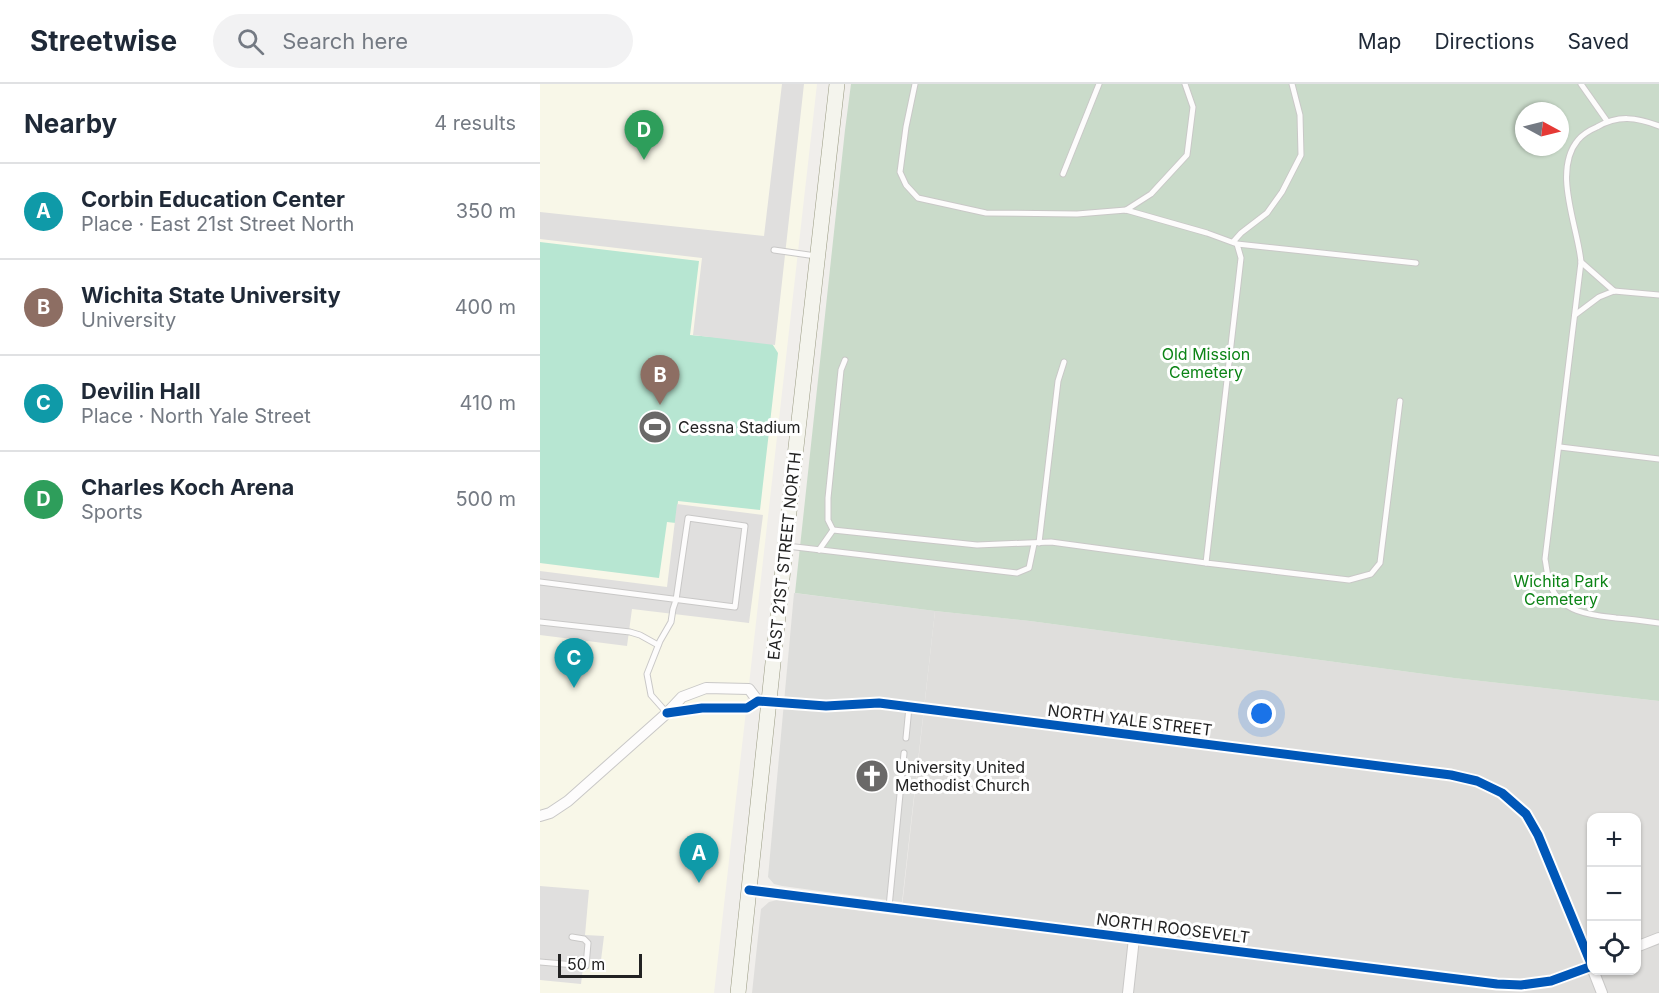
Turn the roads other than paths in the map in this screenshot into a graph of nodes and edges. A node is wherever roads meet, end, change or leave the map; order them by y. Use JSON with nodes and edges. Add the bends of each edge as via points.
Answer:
{"nodes":[{"id":1,"x":837,"y":84,"type":"edge"},
{"id":2,"x":915,"y":84,"type":"edge"},
{"id":3,"x":1099,"y":84,"type":"edge"},
{"id":4,"x":1185,"y":84,"type":"edge"},
{"id":5,"x":1292,"y":84,"type":"edge"},
{"id":6,"x":1581,"y":84,"type":"edge"},
{"id":7,"x":1607,"y":121,"type":"junction"},
{"id":8,"x":1659,"y":126,"type":"edge"},
{"id":9,"x":1063,"y":174,"type":"dead end"},
{"id":10,"x":1126,"y":210,"type":"junction"},
{"id":11,"x":1235,"y":243,"type":"junction"},
{"id":12,"x":774,"y":250,"type":"dead end"},
{"id":13,"x":817,"y":256,"type":"junction"},
{"id":14,"x":1581,"y":262,"type":"junction"},
{"id":15,"x":1416,"y":263,"type":"dead end"},
{"id":16,"x":1614,"y":291,"type":"junction"},
{"id":17,"x":1659,"y":295,"type":"edge"},
{"id":18,"x":1575,"y":315,"type":"junction"},
{"id":19,"x":845,"y":360,"type":"dead end"},
{"id":20,"x":1064,"y":362,"type":"dead end"},
{"id":21,"x":1400,"y":401,"type":"dead end"},
{"id":22,"x":1560,"y":447,"type":"junction"},
{"id":23,"x":1659,"y":459,"type":"edge"},
{"id":24,"x":833,"y":530,"type":"junction"},
{"id":25,"x":1037,"y":544,"type":"junction"},
{"id":26,"x":785,"y":546,"type":"junction"},
{"id":27,"x":819,"y":550,"type":"junction"},
{"id":28,"x":1206,"y":563,"type":"junction"},
{"id":29,"x":540,"y":582,"type":"edge"},
{"id":30,"x":676,"y":600,"type":"junction"},
{"id":31,"x":540,"y":622,"type":"edge"},
{"id":32,"x":1659,"y":623,"type":"edge"},
{"id":33,"x":658,"y":645,"type":"junction"},
{"id":34,"x":763,"y":702,"type":"junction"},
{"id":35,"x":909,"y":707,"type":"junction"},
{"id":36,"x":667,"y":713,"type":"junction"},
{"id":37,"x":906,"y":738,"type":"dead end"},
{"id":38,"x":904,"y":753,"type":"dead end"},
{"id":39,"x":540,"y":816,"type":"edge"},
{"id":40,"x":749,"y":890,"type":"junction"},
{"id":41,"x":889,"y":907,"type":"junction"},
{"id":42,"x":572,"y":937,"type":"dead end"},
{"id":43,"x":1134,"y":938,"type":"junction"},
{"id":44,"x":1659,"y":938,"type":"edge"},
{"id":45,"x":1641,"y":945,"type":"edge"},
{"id":46,"x":1587,"y":956,"type":"edge"},
{"id":47,"x":540,"y":962,"type":"edge"},
{"id":48,"x":1587,"y":968,"type":"edge"},
{"id":49,"x":1595,"y":975,"type":"edge"},
{"id":50,"x":738,"y":993,"type":"edge"},
{"id":51,"x":1128,"y":993,"type":"edge"},
{"id":52,"x":1602,"y":993,"type":"edge"}],
"edges":[{"from":1,"to":13,"type":"main road","name":"EAST 21ST STREET NORTH"},
{"from":2,"to":10,"type":"lane","via":[[900,172],[918,198],[986,213]]},
{"from":3,"to":9,"type":"lane"},
{"from":4,"to":10,"type":"lane","via":[[1193,107],[1186,155],[1151,194]]},
{"from":5,"to":11,"type":"lane","via":[[1300,115],[1301,155],[1267,213],[1241,233]]},
{"from":6,"to":7,"type":"lane"},
{"from":7,"to":8,"type":"lane","via":[[1627,118]]},
{"from":7,"to":14,"type":"lane","via":[[1577,141],[1569,157],[1567,192]]},
{"from":10,"to":11,"type":"lane"},
{"from":11,"to":15,"type":"lane"},
{"from":11,"to":28,"type":"lane","via":[[1241,258]]},
{"from":12,"to":13,"type":"lane"},
{"from":13,"to":26,"type":"main road","name":"EAST 21ST STREET NORTH"},
{"from":14,"to":16,"type":"lane"},
{"from":14,"to":18,"type":"lane"},
{"from":16,"to":17,"type":"lane"},
{"from":16,"to":18,"type":"lane"},
{"from":18,"to":22,"type":"lane"},
{"from":19,"to":24,"type":"lane","via":[[828,498],[828,520]]},
{"from":20,"to":25,"type":"lane","via":[[1058,381]]},
{"from":21,"to":28,"type":"lane","via":[[1380,563],[1371,574],[1349,580]]},
{"from":22,"to":23,"type":"lane"},
{"from":22,"to":32,"type":"lane","via":[[1545,559],[1554,592],[1576,611]]},
{"from":24,"to":25,"type":"lane","via":[[977,545]]},
{"from":24,"to":27,"type":"lane"},
{"from":25,"to":27,"type":"lane","via":[[1029,568],[1017,573]]},
{"from":25,"to":28,"type":"lane","via":[[1051,542]]},
{"from":26,"to":27,"type":"lane"},
{"from":26,"to":34,"type":"main road","name":"EAST 21ST STREET NORTH"},
{"from":29,"to":30,"type":"lane"},
{"from":30,"to":30,"type":"lane","via":[[735,607],[746,526],[687,518]]},
{"from":30,"to":33,"type":"lane","via":[[671,622]]},
{"from":31,"to":33,"type":"lane","via":[[630,632]]},
{"from":33,"to":36,"type":"lane","via":[[647,674],[651,695]]},
{"from":34,"to":35,"type":"street","name":"NORTH YALE STREET"},
{"from":34,"to":36,"type":"street","name":"NORTH YALE STREET","via":[[747,708]]},
{"from":34,"to":36,"type":"street","name":"NORTH YALE STREET","via":[[749,689],[706,688],[682,697]]},
{"from":34,"to":40,"type":"main road","name":"EAST 21ST STREET NORTH"},
{"from":35,"to":37,"type":"lane"},
{"from":35,"to":46,"type":"street","name":"NORTH YALE STREET","via":[[1477,781],[1502,793],[1526,814],[1539,835]]},
{"from":36,"to":39,"type":"street","name":"NORTH YALE STREET","via":[[568,801]]},
{"from":38,"to":41,"type":"lane"},
{"from":40,"to":41,"type":"street","name":"NORTH ROOSEVELT"},
{"from":40,"to":50,"type":"main road","name":"EAST 21ST STREET NORTH"},
{"from":41,"to":43,"type":"street","name":"NORTH ROOSEVELT"},
{"from":42,"to":47,"type":"lane","via":[[588,944],[586,966]]},
{"from":43,"to":48,"type":"street","name":"NORTH ROOSEVELT","via":[[1497,984],[1551,981]]},
{"from":43,"to":51,"type":"street"},
{"from":44,"to":45,"type":"street"},
{"from":49,"to":52,"type":"street"}]}
